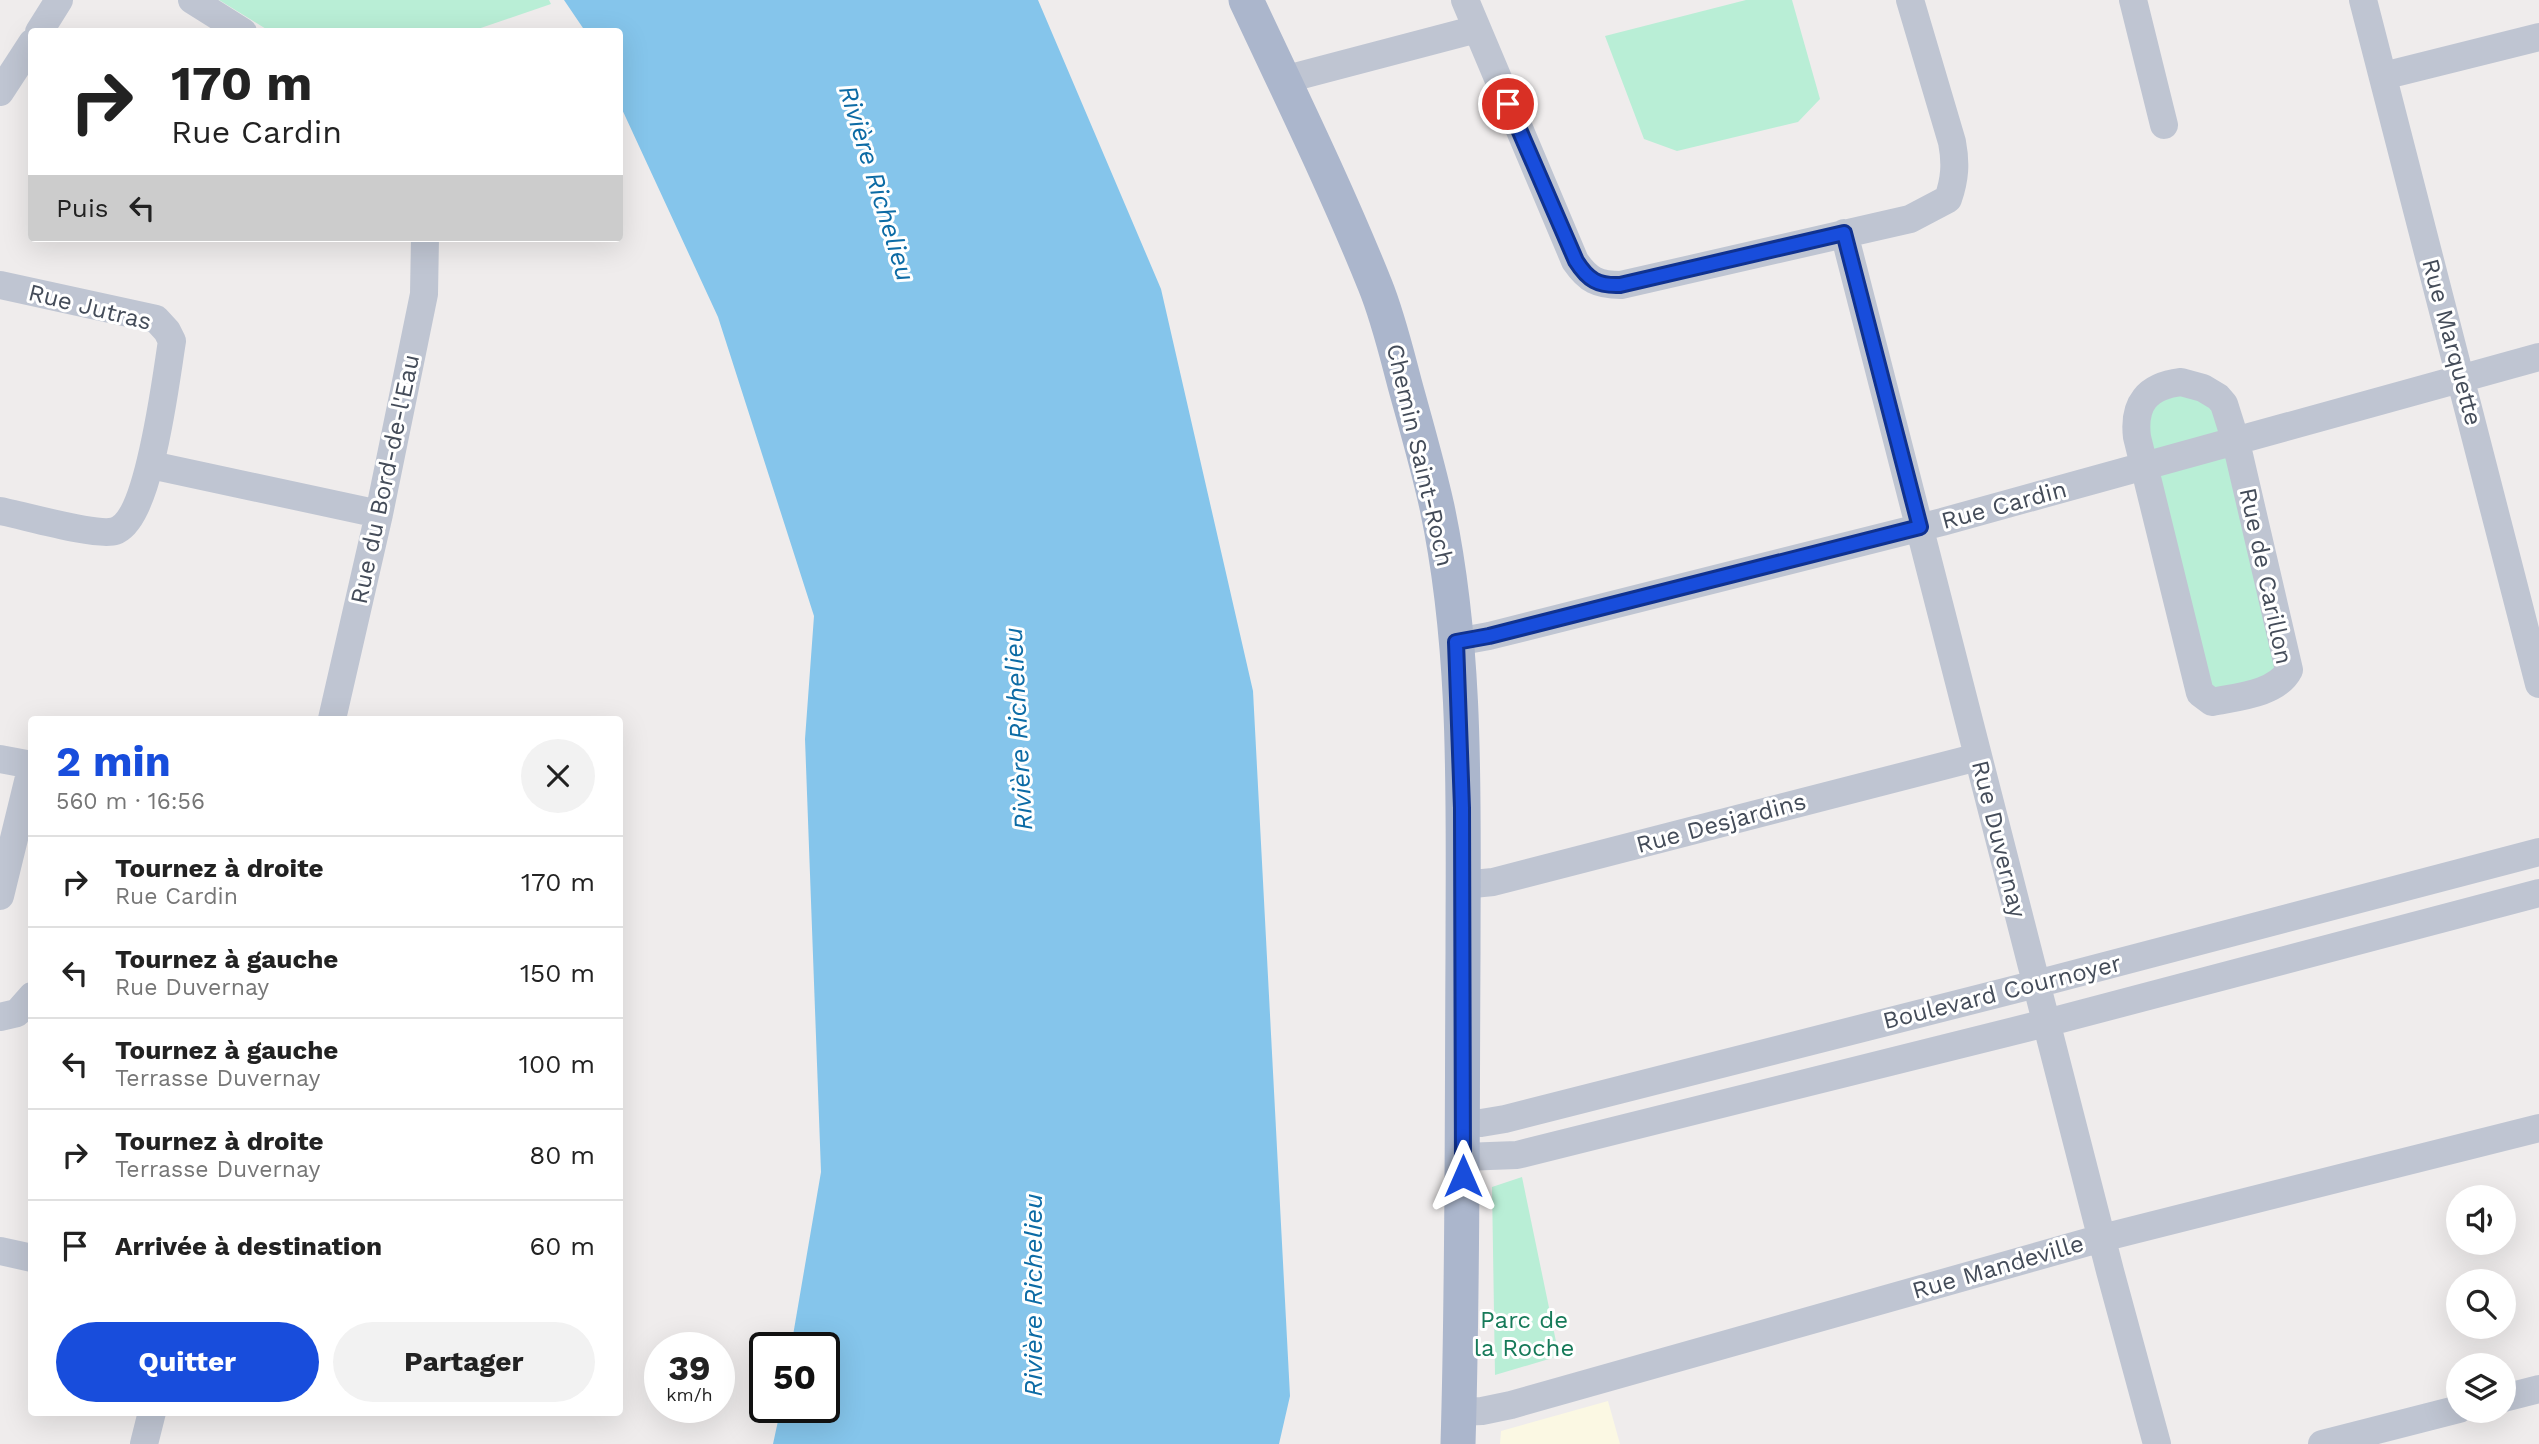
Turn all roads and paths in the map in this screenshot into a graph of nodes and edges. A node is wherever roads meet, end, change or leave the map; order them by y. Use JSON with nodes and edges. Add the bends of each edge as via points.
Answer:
{"nodes":[{"id":1,"x":59,"y":0,"type":"edge"},
{"id":2,"x":191,"y":0,"type":"edge"},
{"id":3,"x":1246,"y":0,"type":"edge"},
{"id":4,"x":1465,"y":0,"type":"edge"},
{"id":5,"x":1910,"y":0,"type":"edge"},
{"id":6,"x":2133,"y":0,"type":"edge"},
{"id":7,"x":2363,"y":0,"type":"edge"},
{"id":8,"x":42,"y":28,"type":"edge"},
{"id":9,"x":236,"y":28,"type":"edge"},
{"id":10,"x":1477,"y":29,"type":"junction"},
{"id":11,"x":2539,"y":37,"type":"edge"},
{"id":12,"x":28,"y":49,"type":"edge"},
{"id":13,"x":2384,"y":76,"type":"junction"},
{"id":14,"x":1283,"y":80,"type":"junction"},
{"id":15,"x":0,"y":92,"type":"edge"},
{"id":16,"x":2164,"y":125,"type":"dead end"},
{"id":17,"x":1844,"y":233,"type":"junction"},
{"id":18,"x":425,"y":242,"type":"edge"},
{"id":19,"x":0,"y":285,"type":"edge"},
{"id":20,"x":2539,"y":357,"type":"edge"},
{"id":21,"x":2461,"y":379,"type":"junction"},
{"id":22,"x":2236,"y":442,"type":"junction"},
{"id":23,"x":151,"y":465,"type":"junction"},
{"id":24,"x":2144,"y":467,"type":"junction"},
{"id":25,"x":0,"y":511,"type":"edge"},
{"id":26,"x":379,"y":514,"type":"junction"},
{"id":27,"x":1920,"y":527,"type":"junction"},
{"id":28,"x":1456,"y":642,"type":"junction"},
{"id":29,"x":2539,"y":684,"type":"edge"},
{"id":30,"x":333,"y":716,"type":"edge"},
{"id":31,"x":1978,"y":757,"type":"junction"},
{"id":32,"x":0,"y":759,"type":"edge"},
{"id":33,"x":28,"y":764,"type":"edge"},
{"id":34,"x":28,"y":781,"type":"edge"},
{"id":35,"x":2539,"y":852,"type":"edge"},
{"id":36,"x":1463,"y":885,"type":"junction"},
{"id":37,"x":2539,"y":893,"type":"edge"},
{"id":38,"x":0,"y":896,"type":"edge"},
{"id":39,"x":2036,"y":984,"type":"junction"},
{"id":40,"x":28,"y":1001,"type":"edge"},
{"id":41,"x":0,"y":1017,"type":"edge"},
{"id":42,"x":2046,"y":1023,"type":"junction"},
{"id":43,"x":1463,"y":1122,"type":"junction"},
{"id":44,"x":2539,"y":1128,"type":"edge"},
{"id":45,"x":1463,"y":1157,"type":"junction"},
{"id":46,"x":2102,"y":1238,"type":"junction"},
{"id":47,"x":0,"y":1251,"type":"edge"},
{"id":48,"x":28,"y":1257,"type":"edge"},
{"id":49,"x":2539,"y":1389,"type":"edge"},
{"id":50,"x":2516,"y":1395,"type":"edge"},
{"id":51,"x":2446,"y":1412,"type":"edge"},
{"id":52,"x":151,"y":1416,"type":"edge"},
{"id":53,"x":1458,"y":1428,"type":"edge"},
{"id":54,"x":144,"y":1444,"type":"edge"},
{"id":55,"x":2157,"y":1444,"type":"edge"},
{"id":56,"x":2322,"y":1444,"type":"edge"}],
"edges":[{"from":1,"to":8,"type":"street"},
{"from":2,"to":9,"type":"street"},
{"from":3,"to":14,"type":"main road","name":"Chemin Saint-Roch"},
{"from":4,"to":10,"type":"street"},
{"from":5,"to":17,"type":"street","via":[[1952,142],[1956,162],[1953,184],[1948,199],[1910,219]]},
{"from":6,"to":16,"type":"street"},
{"from":7,"to":13,"type":"street","name":"Rue Marquette"},
{"from":10,"to":14,"type":"street"},
{"from":10,"to":17,"type":"street","via":[[1569,248],[1591,281],[1620,285]]},
{"from":11,"to":13,"type":"street"},
{"from":12,"to":15,"type":"street"},
{"from":13,"to":21,"type":"street","name":"Rue Marquette"},
{"from":14,"to":28,"type":"main road","name":"Chemin Saint-Roch","via":[[1346,214],[1392,338],[1437,508]]},
{"from":17,"to":27,"type":"street","name":"Rue Duvernay"},
{"from":18,"to":26,"type":"street","name":"Rue du Bord-de-l'Eau","via":[[424,293]]},
{"from":19,"to":23,"type":"street","name":"Rue Jutras","via":[[156,319],[167,331],[172,341]]},
{"from":20,"to":21,"type":"street","name":"Rue Cardin"},
{"from":21,"to":22,"type":"street","name":"Rue Cardin"},
{"from":21,"to":29,"type":"street","name":"Rue Marquette"},
{"from":22,"to":24,"type":"street","name":"Rue Cardin"},
{"from":22,"to":24,"type":"street","via":[[2218,397],[2192,383],[2170,383],[2145,399],[2135,420]]},
{"from":22,"to":24,"type":"street","name":"Rue de Carillon","via":[[2289,670],[2285,679],[2271,688],[2212,702],[2200,693]]},
{"from":23,"to":25,"type":"street","name":"Rue Jutras","via":[[128,523],[114,532]]},
{"from":23,"to":26,"type":"street"},
{"from":24,"to":27,"type":"street","name":"Rue Cardin"},
{"from":26,"to":30,"type":"street","name":"Rue du Bord-de-l'Eau"},
{"from":27,"to":28,"type":"street","name":"Rue Cardin"},
{"from":27,"to":31,"type":"street","name":"Rue Duvernay"},
{"from":28,"to":36,"type":"main road","name":"Chemin Saint-Roch"},
{"from":31,"to":36,"type":"street","name":"Rue Desjardins","via":[[1493,882]]},
{"from":31,"to":39,"type":"street","name":"Rue Duvernay"},
{"from":32,"to":33,"type":"street"},
{"from":34,"to":38,"type":"street"},
{"from":35,"to":39,"type":"street","name":"Boulevard Cournoyer"},
{"from":36,"to":43,"type":"main road","name":"Chemin Saint-Roch"},
{"from":37,"to":42,"type":"street","name":"Boulevard Cournoyer"},
{"from":39,"to":42,"type":"street","name":"Rue Duvernay"},
{"from":39,"to":43,"type":"street","name":"Boulevard Cournoyer","via":[[1505,1119]]},
{"from":40,"to":41,"type":"street","via":[[17,1013]]},
{"from":42,"to":45,"type":"street","name":"Boulevard Cournoyer","via":[[1517,1155]]},
{"from":42,"to":46,"type":"street","name":"Rue Duvernay"},
{"from":43,"to":45,"type":"main road","name":"Chemin Saint-Roch"},
{"from":44,"to":46,"type":"street","name":"Rue Mandeville"},
{"from":45,"to":53,"type":"main road","name":"Chemin Saint-Roch"},
{"from":46,"to":53,"type":"street","name":"Rue Mandeville","via":[[1482,1411]]},
{"from":46,"to":55,"type":"street","name":"Rue Duvernay"},
{"from":47,"to":48,"type":"street"},
{"from":49,"to":50,"type":"street"},
{"from":51,"to":56,"type":"street"},
{"from":52,"to":54,"type":"street"}]}
